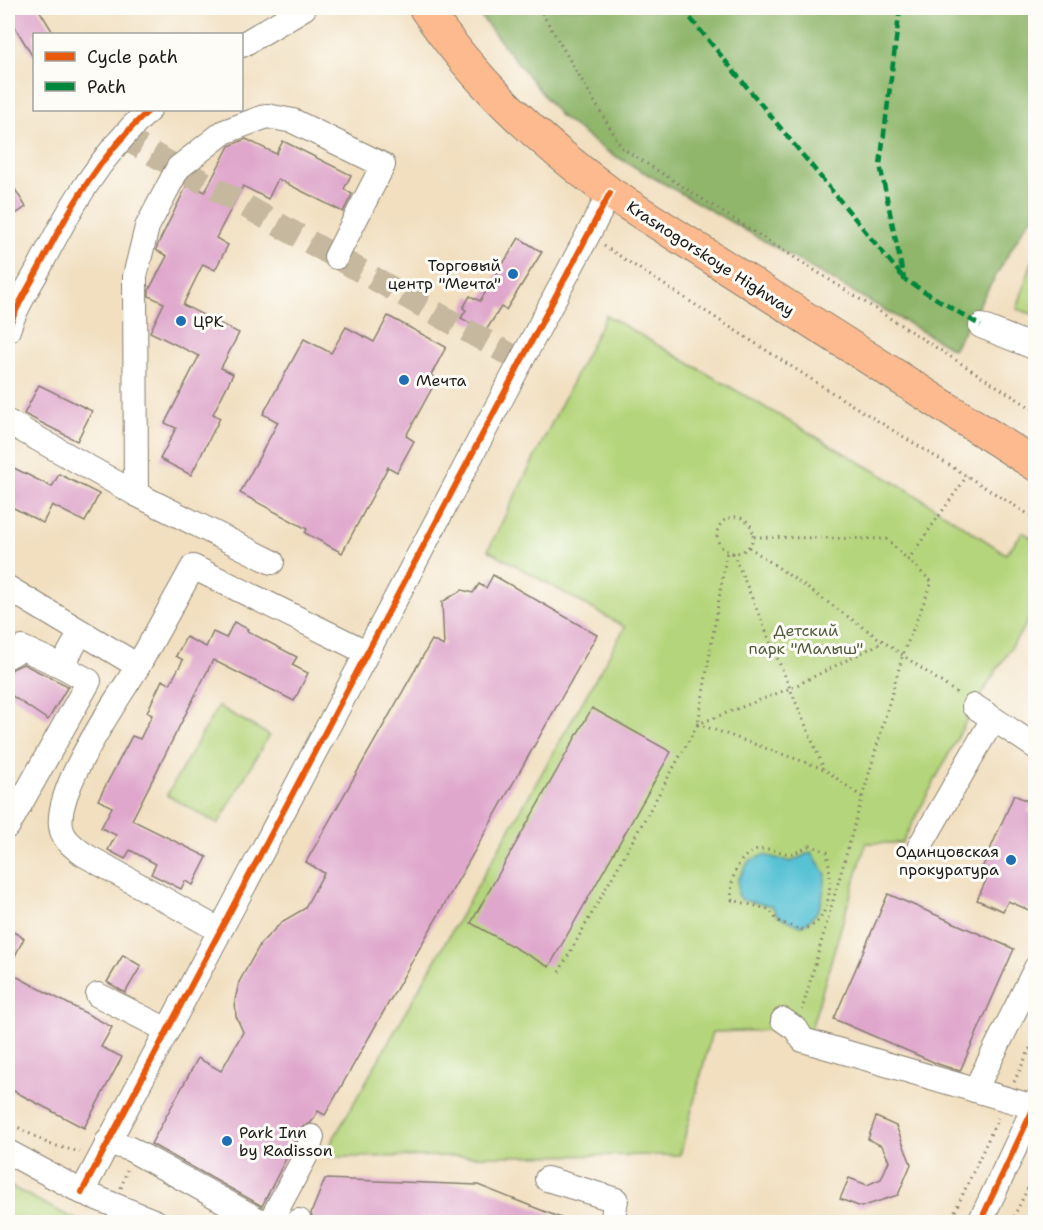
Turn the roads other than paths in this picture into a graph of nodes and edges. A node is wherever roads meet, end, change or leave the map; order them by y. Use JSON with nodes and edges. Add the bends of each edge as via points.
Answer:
{"nodes":[{"id":1,"x":304,"y":8,"type":"edge"},
{"id":2,"x":425,"y":8,"type":"edge"},
{"id":3,"x":243,"y":44,"type":"edge"},
{"id":4,"x":148,"y":111,"type":"edge"},
{"id":5,"x":610,"y":193,"type":"junction"},
{"id":6,"x":336,"y":257,"type":"dead end"},
{"id":7,"x":11,"y":315,"type":"edge"},
{"id":8,"x":981,"y":326,"type":"dead end"},
{"id":9,"x":1035,"y":348,"type":"edge"},
{"id":10,"x":8,"y":422,"type":"edge"},
{"id":11,"x":1035,"y":465,"type":"edge"},
{"id":12,"x":136,"y":494,"type":"junction"},
{"id":13,"x":272,"y":562,"type":"dead end"},
{"id":14,"x":8,"y":588,"type":"edge"},
{"id":15,"x":81,"y":632,"type":"junction"},
{"id":16,"x":366,"y":652,"type":"junction"},
{"id":17,"x":8,"y":656,"type":"edge"},
{"id":18,"x":62,"y":666,"type":"junction"},
{"id":19,"x":138,"y":666,"type":"junction"},
{"id":20,"x":1035,"y":747,"type":"edge"},
{"id":21,"x":8,"y":826,"type":"edge"},
{"id":22,"x":920,"y":846,"type":"dead end"},
{"id":23,"x":219,"y":930,"type":"junction"},
{"id":24,"x":1035,"y":968,"type":"edge"},
{"id":25,"x":98,"y":995,"type":"dead end"},
{"id":26,"x":790,"y":1025,"type":"road end"},
{"id":27,"x":167,"y":1030,"type":"junction"},
{"id":28,"x":975,"y":1090,"type":"junction"},
{"id":29,"x":1035,"y":1105,"type":"edge"},
{"id":30,"x":312,"y":1137,"type":"dead end"},
{"id":31,"x":103,"y":1150,"type":"junction"},
{"id":32,"x":8,"y":1152,"type":"edge"},
{"id":33,"x":547,"y":1179,"type":"dead end"},
{"id":34,"x":82,"y":1192,"type":"junction"},
{"id":35,"x":156,"y":1222,"type":"edge"},
{"id":36,"x":262,"y":1222,"type":"edge"},
{"id":37,"x":270,"y":1222,"type":"edge"},
{"id":38,"x":612,"y":1222,"type":"edge"},
{"id":39,"x":980,"y":1222,"type":"edge"}],
"edges":[{"from":1,"to":3,"type":"street"},
{"from":2,"to":5,"type":"main road","name":"Krasnogorskoye Highway","via":[[496,97],[562,158]]},
{"from":4,"to":7,"type":"street","via":[[97,165]]},
{"from":5,"to":11,"type":"main road","name":"Krasnogorskoye Highway"},
{"from":5,"to":16,"type":"street"},
{"from":6,"to":12,"type":"street","via":[[383,165],[293,121],[267,116],[225,132],[178,168],[147,226],[135,276]]},
{"from":8,"to":9,"type":"street"},
{"from":10,"to":12,"type":"street"},
{"from":12,"to":13,"type":"street"},
{"from":14,"to":15,"type":"street"},
{"from":15,"to":18,"type":"street"},
{"from":15,"to":19,"type":"street"},
{"from":16,"to":19,"type":"street","via":[[193,567]]},
{"from":16,"to":23,"type":"street"},
{"from":17,"to":18,"type":"street","via":[[22,648]]},
{"from":18,"to":21,"type":"street","via":[[89,681]]},
{"from":19,"to":23,"type":"street","via":[[71,778],[61,830],[83,854]]},
{"from":20,"to":22,"type":"street","via":[[984,712]]},
{"from":23,"to":27,"type":"street"},
{"from":24,"to":28,"type":"street"},
{"from":25,"to":27,"type":"street"},
{"from":26,"to":28,"type":"street","via":[[803,1040]]},
{"from":27,"to":31,"type":"street"},
{"from":28,"to":29,"type":"street"},
{"from":29,"to":39,"type":"street"},
{"from":30,"to":37,"type":"street"},
{"from":31,"to":34,"type":"street"},
{"from":31,"to":36,"type":"street","via":[[130,1149]]},
{"from":32,"to":34,"type":"street"},
{"from":33,"to":38,"type":"street","via":[[616,1200]]},
{"from":34,"to":35,"type":"street"}]}
